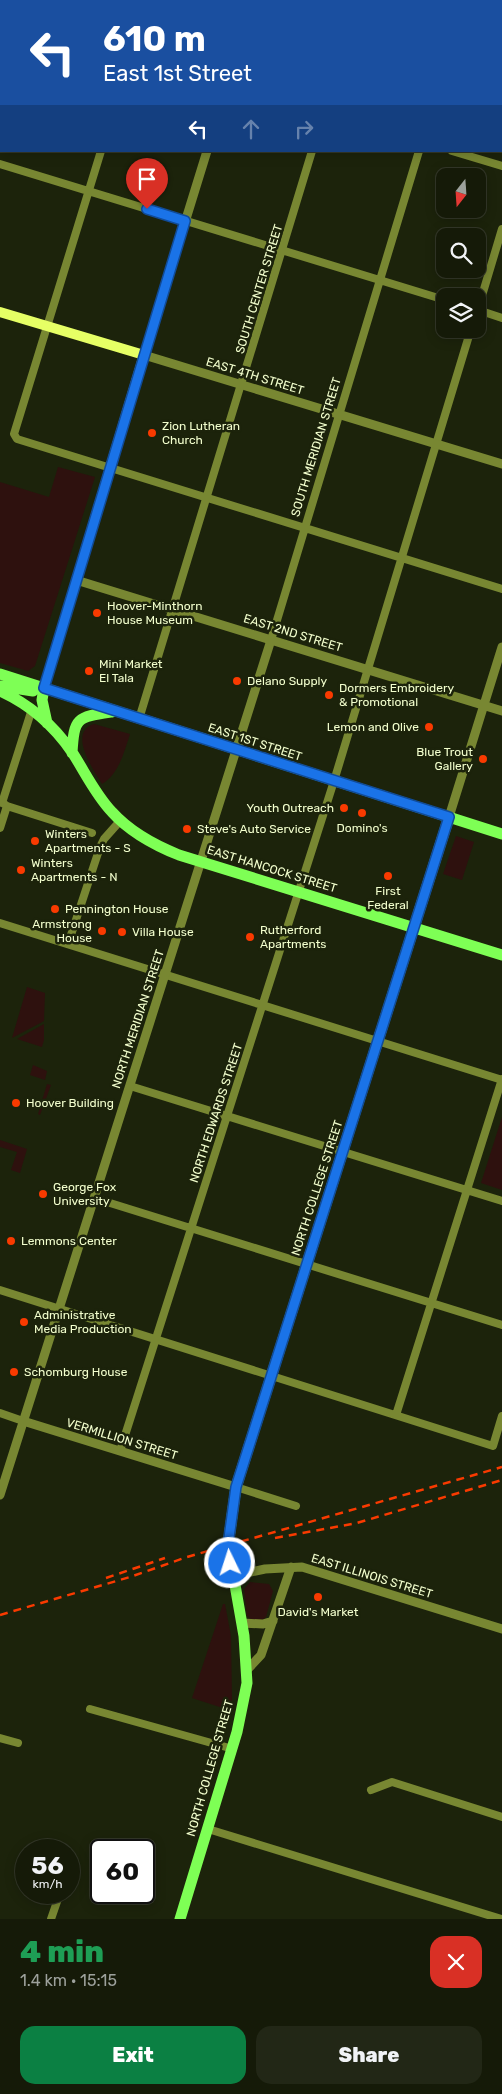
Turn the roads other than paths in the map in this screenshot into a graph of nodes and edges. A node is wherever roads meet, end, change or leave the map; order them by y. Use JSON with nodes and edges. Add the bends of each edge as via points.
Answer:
{"nodes":[{"id":1,"x":101,"y":152,"type":"edge"},
{"id":2,"x":207,"y":152,"type":"edge"},
{"id":3,"x":312,"y":152,"type":"edge"},
{"id":4,"x":419,"y":152,"type":"edge"},
{"id":5,"x":455,"y":152,"type":"edge"},
{"id":6,"x":0,"y":164,"type":"edge"},
{"id":7,"x":502,"y":166,"type":"edge"},
{"id":8,"x":88,"y":192,"type":"junction"},
{"id":9,"x":185,"y":221,"type":"junction"},
{"id":10,"x":502,"y":229,"type":"edge"},
{"id":11,"x":282,"y":251,"type":"junction"},
{"id":12,"x":380,"y":280,"type":"junction"},
{"id":13,"x":485,"y":288,"type":"edge"},
{"id":14,"x":436,"y":297,"type":"edge"},
{"id":15,"x":0,"y":312,"type":"edge"},
{"id":16,"x":486,"y":313,"type":"edge"},
{"id":17,"x":502,"y":318,"type":"edge"},
{"id":18,"x":48,"y":326,"type":"junction"},
{"id":19,"x":469,"y":338,"type":"edge"},
{"id":20,"x":144,"y":355,"type":"junction"},
{"id":21,"x":241,"y":385,"type":"junction"},
{"id":22,"x":339,"y":414,"type":"junction"},
{"id":23,"x":436,"y":444,"type":"junction"},
{"id":24,"x":502,"y":464,"type":"edge"},
{"id":25,"x":110,"y":468,"type":"junction"},
{"id":26,"x":207,"y":498,"type":"junction"},
{"id":27,"x":304,"y":528,"type":"junction"},
{"id":28,"x":402,"y":558,"type":"junction"},
{"id":29,"x":76,"y":580,"type":"junction"},
{"id":30,"x":502,"y":589,"type":"edge"},
{"id":31,"x":172,"y":610,"type":"junction"},
{"id":32,"x":271,"y":640,"type":"junction"},
{"id":33,"x":502,"y":647,"type":"edge"},
{"id":34,"x":368,"y":670,"type":"junction"},
{"id":35,"x":0,"y":674,"type":"edge"},
{"id":36,"x":0,"y":686,"type":"edge"},
{"id":37,"x":44,"y":688,"type":"junction"},
{"id":38,"x":0,"y":691,"type":"edge"},
{"id":39,"x":484,"y":705,"type":"junction"},
{"id":40,"x":32,"y":710,"type":"junction"},
{"id":41,"x":502,"y":711,"type":"edge"},
{"id":42,"x":114,"y":712,"type":"junction"},
{"id":43,"x":139,"y":719,"type":"junction"},
{"id":44,"x":47,"y":723,"type":"junction"},
{"id":45,"x":237,"y":750,"type":"junction"},
{"id":46,"x":72,"y":753,"type":"junction"},
{"id":47,"x":334,"y":781,"type":"junction"},
{"id":48,"x":3,"y":803,"type":"edge"},
{"id":49,"x":449,"y":817,"type":"junction"},
{"id":50,"x":120,"y":821,"type":"junction"},
{"id":51,"x":0,"y":828,"type":"edge"},
{"id":52,"x":92,"y":833,"type":"dead end"},
{"id":53,"x":502,"y":834,"type":"edge"},
{"id":54,"x":202,"y":862,"type":"junction"},
{"id":55,"x":298,"y":892,"type":"junction"},
{"id":56,"x":0,"y":924,"type":"edge"},
{"id":57,"x":414,"y":928,"type":"junction"},
{"id":58,"x":68,"y":944,"type":"junction"},
{"id":59,"x":502,"y":956,"type":"edge"},
{"id":60,"x":165,"y":974,"type":"junction"},
{"id":61,"x":262,"y":1005,"type":"junction"},
{"id":62,"x":378,"y":1040,"type":"junction"},
{"id":63,"x":502,"y":1079,"type":"edge"},
{"id":64,"x":130,"y":1086,"type":"junction"},
{"id":65,"x":227,"y":1116,"type":"junction"},
{"id":66,"x":343,"y":1152,"type":"junction"},
{"id":67,"x":467,"y":1190,"type":"junction"},
{"id":68,"x":94,"y":1198,"type":"junction"},
{"id":69,"x":502,"y":1201,"type":"edge"},
{"id":70,"x":191,"y":1228,"type":"junction"},
{"id":71,"x":307,"y":1264,"type":"junction"},
{"id":72,"x":0,"y":1290,"type":"edge"},
{"id":73,"x":431,"y":1303,"type":"junction"},
{"id":74,"x":59,"y":1309,"type":"junction"},
{"id":75,"x":502,"y":1325,"type":"edge"},
{"id":76,"x":156,"y":1339,"type":"junction"},
{"id":77,"x":271,"y":1376,"type":"junction"},
{"id":78,"x":0,"y":1413,"type":"edge"},
{"id":79,"x":396,"y":1415,"type":"junction"},
{"id":80,"x":502,"y":1416,"type":"edge"},
{"id":81,"x":23,"y":1421,"type":"junction"},
{"id":82,"x":120,"y":1452,"type":"junction"},
{"id":83,"x":236,"y":1487,"type":"junction"},
{"id":84,"x":0,"y":1495,"type":"edge"},
{"id":85,"x":296,"y":1506,"type":"dead end"},
{"id":86,"x":291,"y":1567,"type":"junction"},
{"id":87,"x":232,"y":1576,"type":"junction"},
{"id":88,"x":273,"y":1621,"type":"junction"},
{"id":89,"x":242,"y":1623,"type":"junction"},
{"id":90,"x":502,"y":1629,"type":"edge"},
{"id":91,"x":247,"y":1670,"type":"junction"},
{"id":92,"x":90,"y":1709,"type":"dead end"},
{"id":93,"x":0,"y":1738,"type":"edge"},
{"id":94,"x":18,"y":1743,"type":"dead end"},
{"id":95,"x":233,"y":1749,"type":"junction"},
{"id":96,"x":371,"y":1790,"type":"dead end"},
{"id":97,"x":502,"y":1817,"type":"edge"},
{"id":98,"x":208,"y":1829,"type":"junction"},
{"id":99,"x":56,"y":1904,"type":"edge"},
{"id":100,"x":51,"y":1919,"type":"edge"},
{"id":101,"x":180,"y":1919,"type":"edge"},
{"id":102,"x":502,"y":1919,"type":"edge"}],
"edges":[{"from":1,"to":8,"type":"street"},
{"from":2,"to":9,"type":"street"},
{"from":3,"to":11,"type":"street","name":"SOUTH CENTER STREET"},
{"from":4,"to":12,"type":"street","name":"SOUTH MERIDIAN STREET"},
{"from":5,"to":7,"type":"street"},
{"from":6,"to":8,"type":"street"},
{"from":8,"to":9,"type":"street"},
{"from":8,"to":18,"type":"street"},
{"from":9,"to":11,"type":"street"},
{"from":9,"to":20,"type":"street"},
{"from":10,"to":13,"type":"street"},
{"from":11,"to":12,"type":"street"},
{"from":11,"to":21,"type":"street","name":"SOUTH CENTER STREET"},
{"from":12,"to":14,"type":"street"},
{"from":12,"to":22,"type":"street","name":"SOUTH MERIDIAN STREET"},
{"from":15,"to":18,"type":"main road","name":"EAST 4TH STREET"},
{"from":16,"to":17,"type":"street"},
{"from":18,"to":20,"type":"main road","name":"EAST 4TH STREET"},
{"from":18,"to":25,"type":"street","via":[[14,434],[17,439]]},
{"from":19,"to":23,"type":"street","name":"NORTH EDWARDS STREET"},
{"from":20,"to":21,"type":"street","name":"EAST 4TH STREET"},
{"from":20,"to":25,"type":"main road"},
{"from":21,"to":22,"type":"street","name":"EAST 4TH STREET"},
{"from":21,"to":26,"type":"street","name":"SOUTH CENTER STREET"},
{"from":22,"to":23,"type":"street","name":"EAST 4TH STREET"},
{"from":22,"to":27,"type":"street","name":"SOUTH MERIDIAN STREET"},
{"from":23,"to":24,"type":"street","name":"EAST 4TH STREET"},
{"from":23,"to":28,"type":"street","name":"NORTH EDWARDS STREET"},
{"from":25,"to":26,"type":"street"},
{"from":25,"to":29,"type":"main road"},
{"from":26,"to":27,"type":"street"},
{"from":26,"to":31,"type":"street","name":"SOUTH CENTER STREET"},
{"from":27,"to":28,"type":"street"},
{"from":27,"to":32,"type":"street","name":"SOUTH MERIDIAN STREET"},
{"from":28,"to":30,"type":"street"},
{"from":28,"to":34,"type":"street","name":"NORTH EDWARDS STREET"},
{"from":29,"to":31,"type":"street","name":"EAST 2ND STREET"},
{"from":29,"to":37,"type":"main road"},
{"from":31,"to":32,"type":"street","name":"EAST 2ND STREET"},
{"from":31,"to":43,"type":"street","name":"SOUTH CENTER STREET"},
{"from":32,"to":34,"type":"street","name":"EAST 2ND STREET"},
{"from":32,"to":45,"type":"street","name":"SOUTH MERIDIAN STREET"},
{"from":33,"to":39,"type":"street"},
{"from":34,"to":39,"type":"street","name":"EAST 2ND STREET"},
{"from":34,"to":47,"type":"street","name":"NORTH EDWARDS STREET"},
{"from":35,"to":37,"type":"main road","name":"EAST 1ST STREET"},
{"from":36,"to":37,"type":"main road","via":[[30,691]]},
{"from":37,"to":42,"type":"main road","name":"EAST 1ST STREET"},
{"from":37,"to":44,"type":"main road","via":[[42,700]]},
{"from":38,"to":40,"type":"main road"},
{"from":39,"to":41,"type":"street","name":"EAST 2ND STREET"},
{"from":39,"to":49,"type":"street"},
{"from":40,"to":44,"type":"main road"},
{"from":40,"to":48,"type":"street"},
{"from":42,"to":43,"type":"main road","name":"EAST 1ST STREET"},
{"from":42,"to":46,"type":"main road","via":[[89,715],[78,721],[73,732]]},
{"from":43,"to":45,"type":"main road","name":"EAST 1ST STREET"},
{"from":44,"to":46,"type":"main road"},
{"from":45,"to":47,"type":"main road","name":"EAST 1ST STREET"},
{"from":45,"to":54,"type":"street","name":"NORTH MERIDIAN STREET"},
{"from":46,"to":50,"type":"main road","name":"EAST HANCOCK STREET","via":[[90,784]]},
{"from":47,"to":49,"type":"main road","name":"EAST 1ST STREET"},
{"from":47,"to":55,"type":"street","name":"NORTH EDWARDS STREET"},
{"from":48,"to":51,"type":"street"},
{"from":48,"to":52,"type":"street"},
{"from":49,"to":53,"type":"main road","name":"EAST 1ST STREET"},
{"from":49,"to":57,"type":"main road","name":"NORTH COLLEGE STREET"},
{"from":50,"to":54,"type":"main road","name":"EAST HANCOCK STREET","via":[[155,845]]},
{"from":50,"to":58,"type":"street","via":[[100,847]]},
{"from":54,"to":55,"type":"main road","name":"EAST HANCOCK STREET"},
{"from":54,"to":60,"type":"street","name":"NORTH MERIDIAN STREET"},
{"from":55,"to":57,"type":"main road","name":"EAST HANCOCK STREET"},
{"from":55,"to":61,"type":"street","name":"NORTH EDWARDS STREET"},
{"from":56,"to":58,"type":"street"},
{"from":57,"to":59,"type":"main road","name":"EAST HANCOCK STREET"},
{"from":57,"to":62,"type":"main road","name":"NORTH COLLEGE STREET"},
{"from":58,"to":60,"type":"street"},
{"from":60,"to":61,"type":"street"},
{"from":60,"to":64,"type":"street","name":"NORTH MERIDIAN STREET"},
{"from":61,"to":62,"type":"street"},
{"from":61,"to":65,"type":"street","name":"NORTH EDWARDS STREET"},
{"from":62,"to":63,"type":"street"},
{"from":62,"to":66,"type":"main road","name":"NORTH COLLEGE STREET"},
{"from":63,"to":67,"type":"street"},
{"from":64,"to":65,"type":"street"},
{"from":64,"to":68,"type":"street","name":"NORTH MERIDIAN STREET"},
{"from":65,"to":66,"type":"street"},
{"from":65,"to":70,"type":"street","name":"NORTH EDWARDS STREET"},
{"from":66,"to":67,"type":"street"},
{"from":66,"to":71,"type":"main road","name":"NORTH COLLEGE STREET"},
{"from":67,"to":69,"type":"street"},
{"from":67,"to":73,"type":"street"},
{"from":68,"to":70,"type":"street"},
{"from":68,"to":74,"type":"street","name":"NORTH MERIDIAN STREET"},
{"from":70,"to":71,"type":"street"},
{"from":70,"to":76,"type":"street","name":"NORTH EDWARDS STREET"},
{"from":71,"to":73,"type":"street"},
{"from":71,"to":77,"type":"main road","name":"NORTH COLLEGE STREET"},
{"from":72,"to":74,"type":"street"},
{"from":73,"to":75,"type":"street"},
{"from":73,"to":79,"type":"street"},
{"from":74,"to":76,"type":"street"},
{"from":74,"to":81,"type":"street","name":"NORTH MERIDIAN STREET"},
{"from":76,"to":77,"type":"street"},
{"from":76,"to":82,"type":"street","name":"NORTH EDWARDS STREET"},
{"from":77,"to":79,"type":"street"},
{"from":77,"to":83,"type":"main road","name":"NORTH COLLEGE STREET"},
{"from":78,"to":81,"type":"street","name":"VERMILLION STREET"},
{"from":79,"to":80,"type":"street","via":[[493,1446]]},
{"from":81,"to":82,"type":"street","name":"VERMILLION STREET"},
{"from":81,"to":84,"type":"street","name":"NORTH MERIDIAN STREET"},
{"from":82,"to":83,"type":"street","name":"VERMILLION STREET"},
{"from":83,"to":85,"type":"street"},
{"from":83,"to":87,"type":"main road","name":"NORTH COLLEGE STREET","via":[[228,1545]]},
{"from":86,"to":87,"type":"street","name":"EAST ILLINOIS STREET"},
{"from":86,"to":88,"type":"street"},
{"from":86,"to":90,"type":"street","name":"EAST ILLINOIS STREET","via":[[310,1569]]},
{"from":87,"to":89,"type":"main road","name":"NORTH COLLEGE STREET"},
{"from":88,"to":89,"type":"street"},
{"from":88,"to":91,"type":"street","via":[[261,1654]]},
{"from":89,"to":91,"type":"main road","name":"NORTH COLLEGE STREET"},
{"from":91,"to":95,"type":"main road","name":"NORTH COLLEGE STREET","via":[[244,1705]]},
{"from":92,"to":95,"type":"street"},
{"from":93,"to":94,"type":"street"},
{"from":95,"to":98,"type":"main road","name":"NORTH COLLEGE STREET"},
{"from":96,"to":97,"type":"street","via":[[392,1782]]},
{"from":98,"to":101,"type":"main road","name":"NORTH COLLEGE STREET"},
{"from":98,"to":102,"type":"street"},
{"from":99,"to":100,"type":"street"}]}
